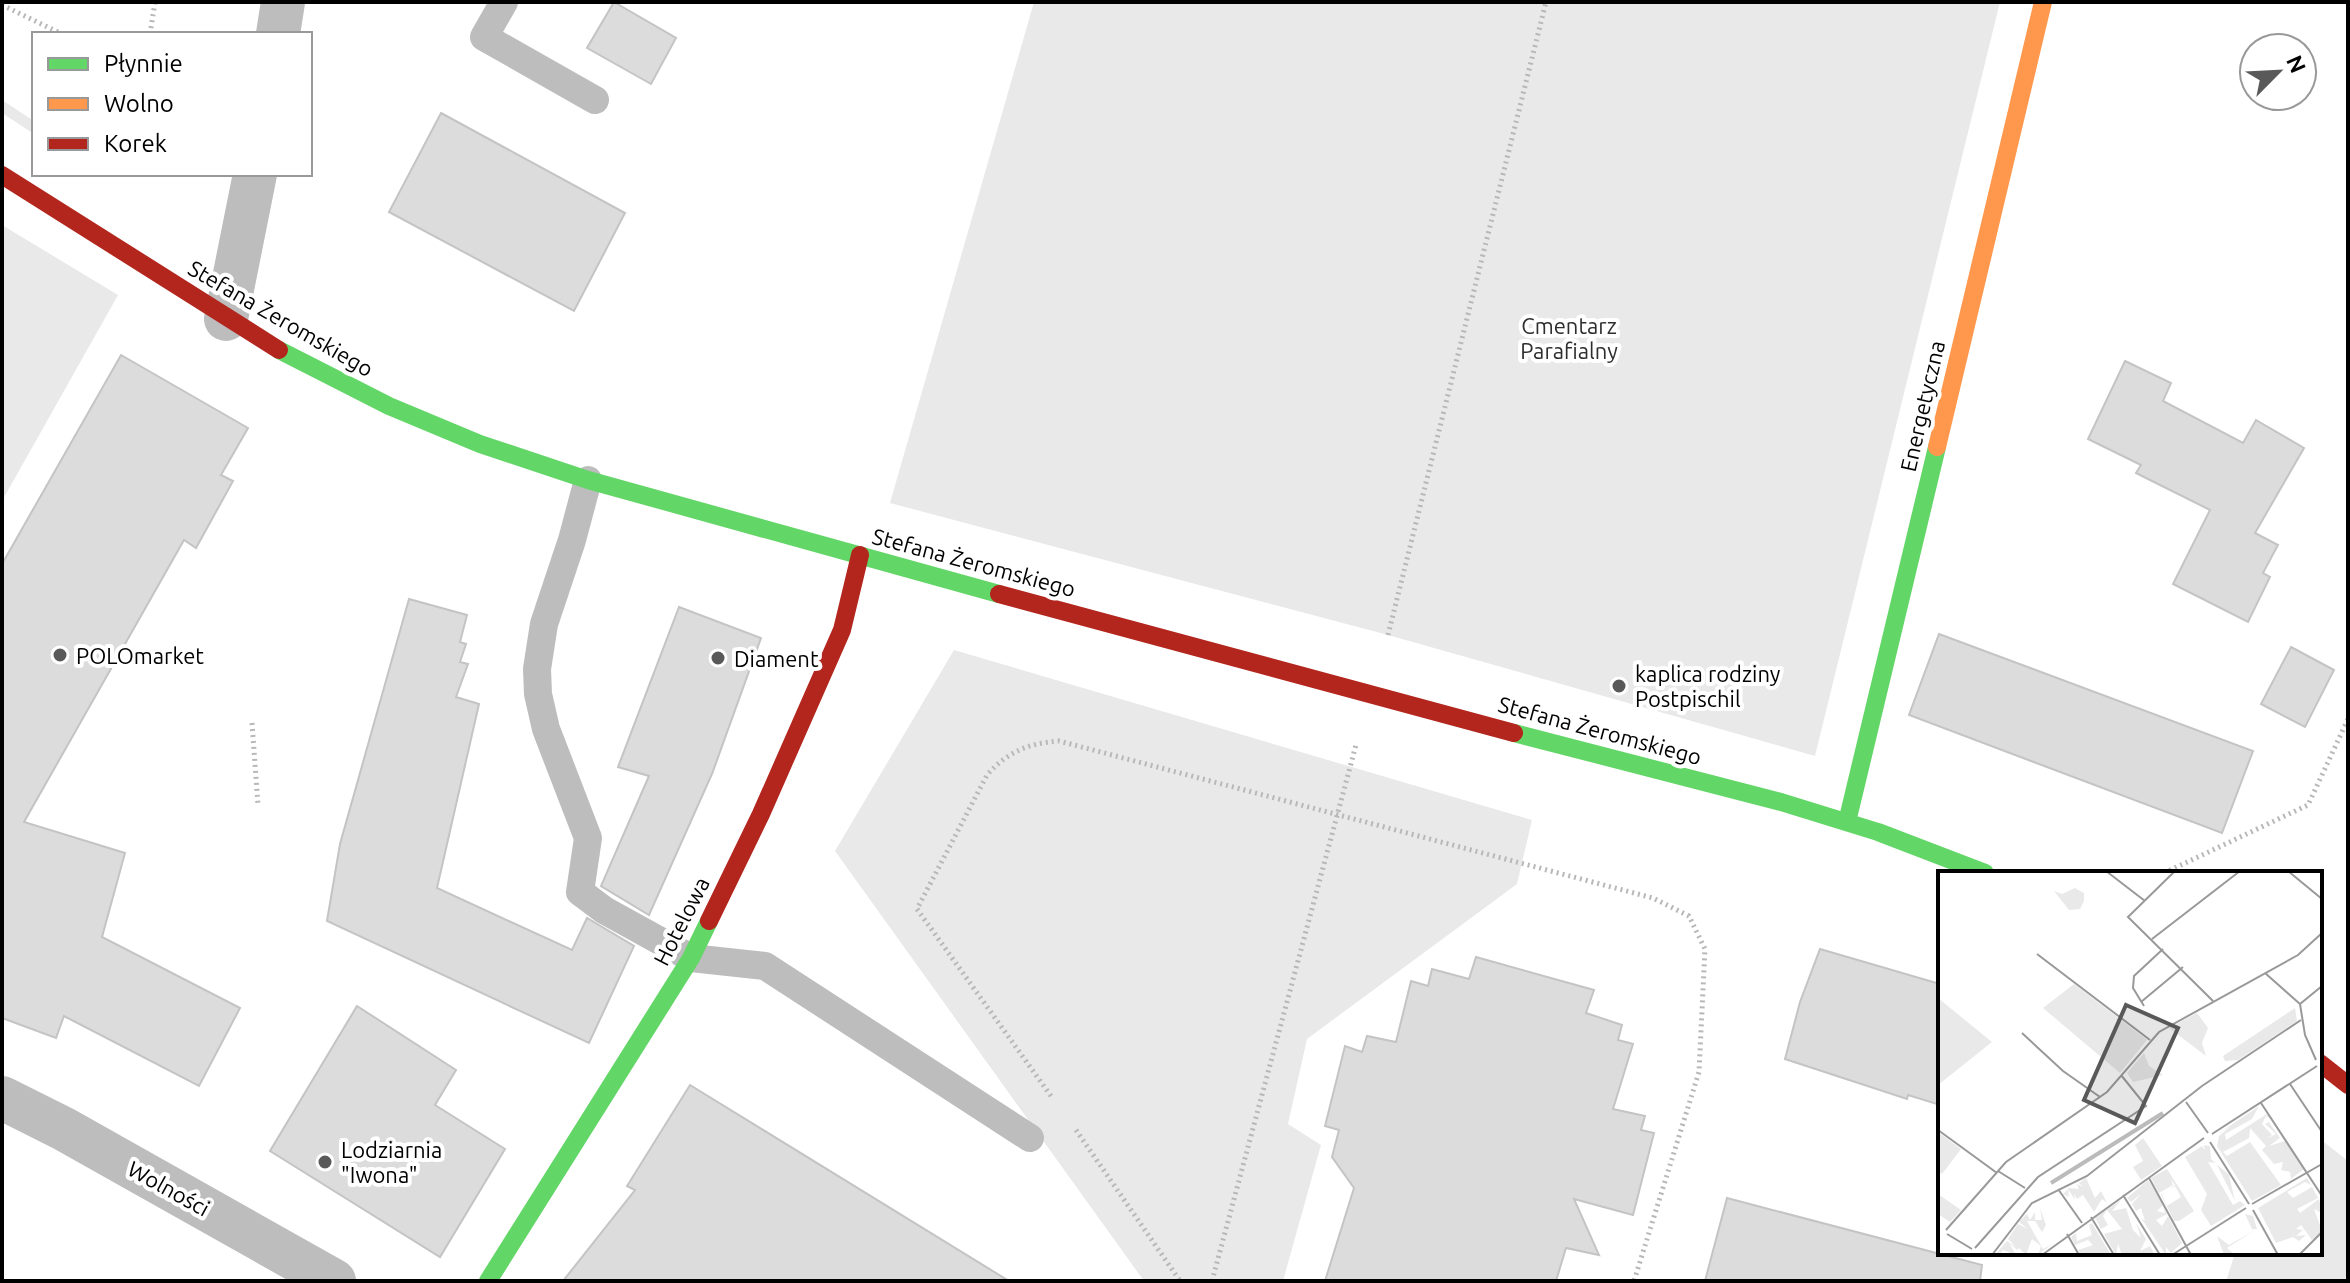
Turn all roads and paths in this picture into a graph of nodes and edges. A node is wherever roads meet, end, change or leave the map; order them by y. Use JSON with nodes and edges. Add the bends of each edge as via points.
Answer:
{"nodes":[{"id":1,"x":155,"y":2,"type":"edge"},
{"id":2,"x":283,"y":2,"type":"edge"},
{"id":3,"x":504,"y":2,"type":"edge"},
{"id":4,"x":1546,"y":2,"type":"edge"},
{"id":5,"x":2043,"y":2,"type":"edge"},
{"id":6,"x":2,"y":5,"type":"edge"},
{"id":7,"x":58,"y":32,"type":"edge"},
{"id":8,"x":150,"y":32,"type":"edge"},
{"id":9,"x":278,"y":32,"type":"edge"},
{"id":10,"x":595,"y":100,"type":"dead end"},
{"id":11,"x":2,"y":175,"type":"edge"},
{"id":12,"x":255,"y":176,"type":"edge"},
{"id":13,"x":226,"y":319,"type":"junction"},
{"id":14,"x":588,"y":480,"type":"junction"},
{"id":15,"x":860,"y":555,"type":"junction"},
{"id":16,"x":1388,"y":635,"type":"dead end"},
{"id":17,"x":2348,"y":719,"type":"edge"},
{"id":18,"x":252,"y":723,"type":"dead end"},
{"id":19,"x":1358,"y":738,"type":"dead end"},
{"id":20,"x":258,"y":805,"type":"dead end"},
{"id":21,"x":1337,"y":813,"type":"junction"},
{"id":22,"x":1847,"y":822,"type":"junction"},
{"id":23,"x":1980,"y":871,"type":"edge"},
{"id":24,"x":2168,"y":871,"type":"edge"},
{"id":25,"x":691,"y":958,"type":"junction"},
{"id":26,"x":2322,"y":1065,"type":"edge"},
{"id":27,"x":2348,"y":1085,"type":"edge"},
{"id":28,"x":2,"y":1098,"type":"edge"},
{"id":29,"x":1055,"y":1101,"type":"dead end"},
{"id":30,"x":1074,"y":1127,"type":"dead end"},
{"id":31,"x":1030,"y":1138,"type":"dead end"},
{"id":32,"x":334,"y":1281,"type":"edge"},
{"id":33,"x":488,"y":1281,"type":"edge"},
{"id":34,"x":1180,"y":1281,"type":"edge"},
{"id":35,"x":1212,"y":1281,"type":"edge"},
{"id":36,"x":1634,"y":1281,"type":"edge"}],
"edges":[{"from":1,"to":8,"type":"path"},
{"from":2,"to":9,"type":"street"},
{"from":3,"to":10,"type":"lane","via":[[484,37]]},
{"from":4,"to":16,"type":"path"},
{"from":5,"to":22,"type":"street","name":"Energetyczna"},
{"from":6,"to":7,"type":"path"},
{"from":11,"to":13,"type":"street","name":"Stefana Żeromskiego"},
{"from":12,"to":13,"type":"street"},
{"from":13,"to":14,"type":"street","name":"Stefana Żeromskiego","via":[[389,406]]},
{"from":14,"to":15,"type":"street","name":"Stefana Żeromskiego"},
{"from":14,"to":25,"type":"lane","via":[[544,624],[537,669],[546,729],[588,838],[580,892]]},
{"from":15,"to":22,"type":"street","name":"Stefana Żeromskiego"},
{"from":15,"to":25,"type":"street","name":"Hotelowa","via":[[842,630]]},
{"from":17,"to":24,"type":"path","via":[[2308,805]]},
{"from":18,"to":20,"type":"path"},
{"from":19,"to":21,"type":"path"},
{"from":21,"to":29,"type":"path","via":[[1059,741],[1017,750],[997,764],[917,909]]},
{"from":21,"to":35,"type":"path"},
{"from":21,"to":36,"type":"path","via":[[1653,898],[1689,916],[1705,949],[1699,1072]]},
{"from":22,"to":23,"type":"street","name":"Stefana Żeromskiego"},
{"from":25,"to":31,"type":"lane","via":[[765,966]]},
{"from":25,"to":33,"type":"street","name":"Hotelowa"},
{"from":26,"to":27,"type":"street"},
{"from":28,"to":32,"type":"street","name":"Wolności"},
{"from":30,"to":34,"type":"path"}]}
